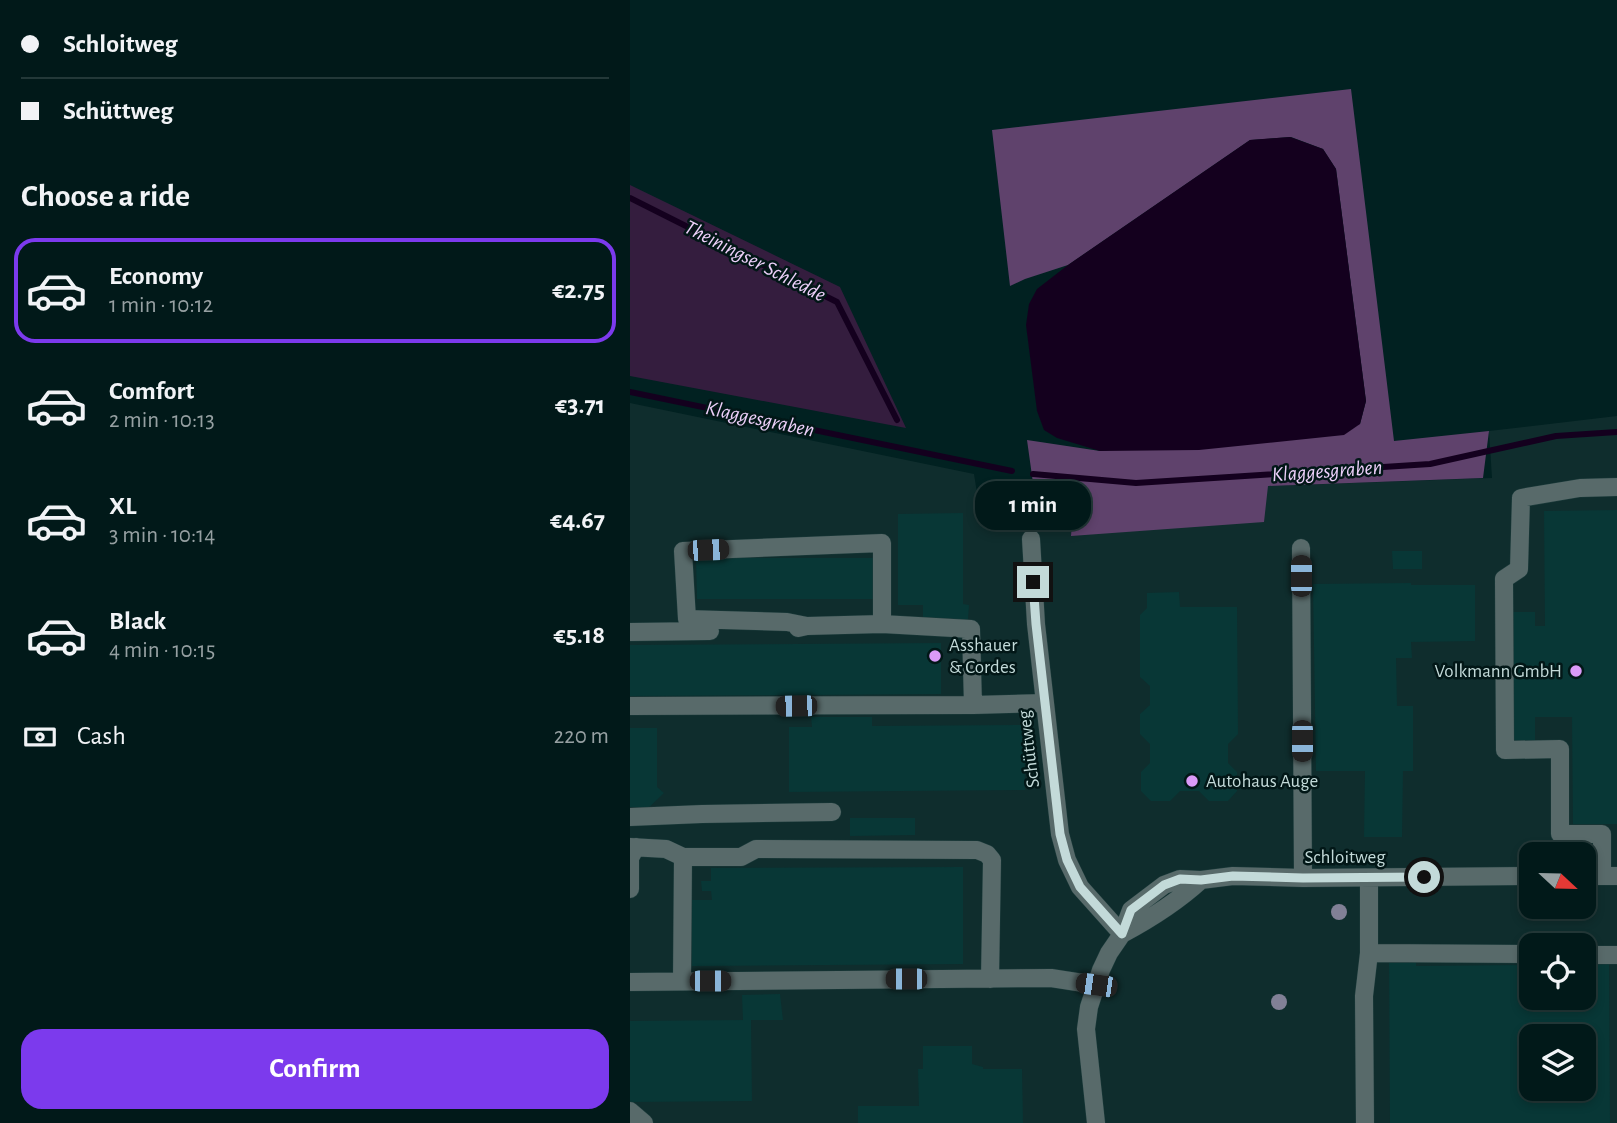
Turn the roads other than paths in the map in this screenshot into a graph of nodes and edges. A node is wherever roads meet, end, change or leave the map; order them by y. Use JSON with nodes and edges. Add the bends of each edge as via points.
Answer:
{"nodes":[{"id":1,"x":1617,"y":487,"type":"edge"},
{"id":2,"x":1031,"y":539,"type":"dead end"},
{"id":3,"x":1301,"y":548,"type":"dead end"},
{"id":4,"x":882,"y":624,"type":"junction"},
{"id":5,"x":807,"y":626,"type":"junction"},
{"id":6,"x":630,"y":632,"type":"edge"},
{"id":7,"x":1044,"y":703,"type":"junction"},
{"id":8,"x":973,"y":705,"type":"junction"},
{"id":9,"x":630,"y":706,"type":"edge"},
{"id":10,"x":832,"y":812,"type":"dead end"},
{"id":11,"x":630,"y":817,"type":"edge"},
{"id":12,"x":633,"y":847,"type":"edge"},
{"id":13,"x":683,"y":857,"type":"junction"},
{"id":14,"x":1610,"y":876,"type":"edge"},
{"id":15,"x":1519,"y":877,"type":"edge"},
{"id":16,"x":1303,"y":878,"type":"junction"},
{"id":17,"x":1369,"y":878,"type":"junction"},
{"id":18,"x":630,"y":889,"type":"edge"},
{"id":19,"x":1122,"y":934,"type":"junction"},
{"id":20,"x":1369,"y":953,"type":"junction"},
{"id":21,"x":1519,"y":954,"type":"edge"},
{"id":22,"x":1596,"y":955,"type":"edge"},
{"id":23,"x":1617,"y":956,"type":"edge"},
{"id":24,"x":990,"y":979,"type":"junction"},
{"id":25,"x":682,"y":981,"type":"junction"},
{"id":26,"x":630,"y":982,"type":"edge"},
{"id":27,"x":1096,"y":985,"type":"junction"},
{"id":28,"x":630,"y":1111,"type":"edge"},
{"id":29,"x":643,"y":1123,"type":"edge"},
{"id":30,"x":1096,"y":1123,"type":"edge"},
{"id":31,"x":1365,"y":1123,"type":"edge"}],
"edges":[{"from":1,"to":14,"type":"street","via":[[1521,498],[1519,569],[1504,579],[1505,750],[1560,749],[1560,834],[1602,834]]},
{"from":2,"to":7,"type":"street","name":"Schüttweg"},
{"from":3,"to":16,"type":"street"},
{"from":4,"to":5,"type":"street"},
{"from":4,"to":5,"type":"street","via":[[882,543],[683,551],[687,619]]},
{"from":4,"to":8,"type":"street","via":[[971,629]]},
{"from":5,"to":6,"type":"street","via":[[787,631]]},
{"from":7,"to":8,"type":"street"},
{"from":7,"to":19,"type":"street","name":"Schüttweg","via":[[1067,860],[1080,887]]},
{"from":8,"to":9,"type":"street"},
{"from":10,"to":11,"type":"street"},
{"from":12,"to":13,"type":"street","via":[[666,849]]},
{"from":12,"to":18,"type":"street"},
{"from":13,"to":24,"type":"street","via":[[741,857],[755,849],[977,850],[992,860]]},
{"from":13,"to":25,"type":"street"},
{"from":15,"to":17,"type":"street","name":"Schloitweg"},
{"from":16,"to":17,"type":"street","name":"Schloitweg"},
{"from":16,"to":19,"type":"street","name":"Schloitweg","via":[[1180,879],[1131,910]]},
{"from":17,"to":20,"type":"street"},
{"from":19,"to":27,"type":"street","name":"Schloitweg"},
{"from":20,"to":21,"type":"street"},
{"from":20,"to":31,"type":"street","via":[[1364,996]]},
{"from":22,"to":23,"type":"street"},
{"from":24,"to":25,"type":"street"},
{"from":24,"to":27,"type":"street","via":[[1051,978]]},
{"from":25,"to":26,"type":"street"},
{"from":27,"to":30,"type":"street","name":"Schloitweg","via":[[1086,1030]]},
{"from":28,"to":29,"type":"street"}]}
